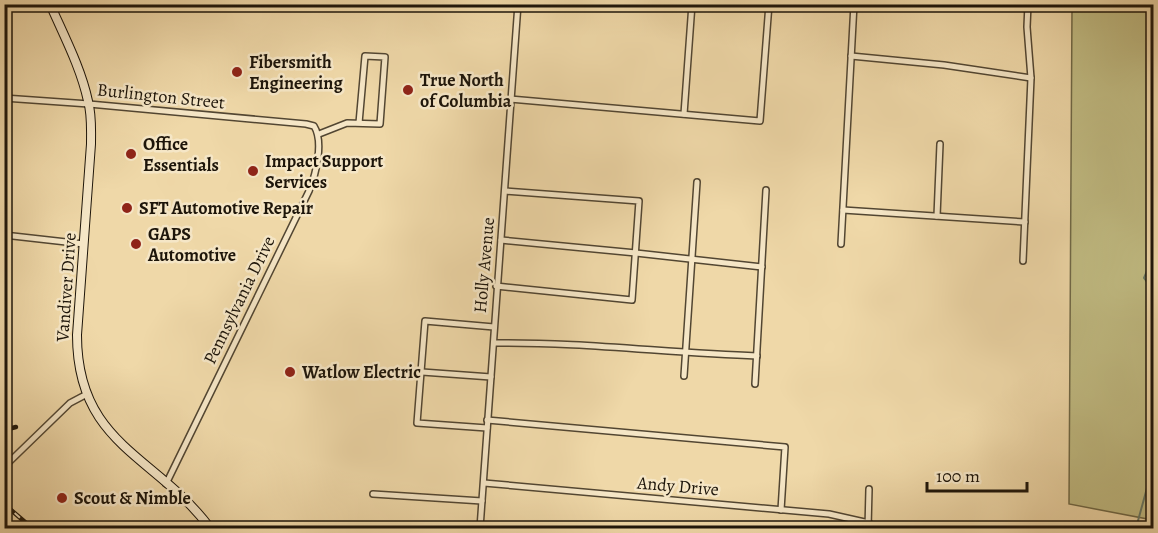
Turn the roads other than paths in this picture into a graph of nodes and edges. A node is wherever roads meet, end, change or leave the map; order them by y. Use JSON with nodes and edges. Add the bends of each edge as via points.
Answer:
{"nodes":[{"id":1,"x":50,"y":4,"type":"edge"},
{"id":2,"x":518,"y":4,"type":"edge"},
{"id":3,"x":692,"y":4,"type":"edge"},
{"id":4,"x":769,"y":4,"type":"edge"},
{"id":5,"x":854,"y":4,"type":"edge"},
{"id":6,"x":1028,"y":4,"type":"edge"},
{"id":7,"x":851,"y":56,"type":"junction"},
{"id":8,"x":1031,"y":78,"type":"junction"},
{"id":9,"x":4,"y":98,"type":"edge"},
{"id":10,"x":510,"y":99,"type":"junction"},
{"id":11,"x":89,"y":104,"type":"junction"},
{"id":12,"x":684,"y":114,"type":"junction"},
{"id":13,"x":359,"y":123,"type":"junction"},
{"id":14,"x":319,"y":134,"type":"junction"},
{"id":15,"x":940,"y":144,"type":"dead end"},
{"id":16,"x":697,"y":182,"type":"dead end"},
{"id":17,"x":766,"y":190,"type":"dead end"},
{"id":18,"x":505,"y":191,"type":"junction"},
{"id":19,"x":843,"y":210,"type":"junction"},
{"id":20,"x":937,"y":216,"type":"junction"},
{"id":21,"x":1025,"y":222,"type":"junction"},
{"id":22,"x":4,"y":236,"type":"edge"},
{"id":23,"x":501,"y":240,"type":"junction"},
{"id":24,"x":84,"y":244,"type":"junction"},
{"id":25,"x":841,"y":244,"type":"dead end"},
{"id":26,"x":636,"y":253,"type":"junction"},
{"id":27,"x":690,"y":259,"type":"junction"},
{"id":28,"x":1023,"y":261,"type":"dead end"},
{"id":29,"x":762,"y":267,"type":"junction"},
{"id":30,"x":496,"y":286,"type":"junction"},
{"id":31,"x":494,"y":327,"type":"junction"},
{"id":32,"x":494,"y":343,"type":"junction"},
{"id":33,"x":684,"y":353,"type":"junction"},
{"id":34,"x":757,"y":356,"type":"junction"},
{"id":35,"x":422,"y":372,"type":"junction"},
{"id":36,"x":684,"y":376,"type":"dead end"},
{"id":37,"x":491,"y":377,"type":"junction"},
{"id":38,"x":755,"y":384,"type":"dead end"},
{"id":39,"x":87,"y":393,"type":"junction"},
{"id":40,"x":487,"y":420,"type":"junction"},
{"id":41,"x":487,"y":428,"type":"junction"},
{"id":42,"x":4,"y":467,"type":"edge"},
{"id":43,"x":483,"y":483,"type":"junction"},
{"id":44,"x":166,"y":484,"type":"junction"},
{"id":45,"x":869,"y":489,"type":"dead end"},
{"id":46,"x":373,"y":494,"type":"dead end"},
{"id":47,"x":482,"y":501,"type":"junction"},
{"id":48,"x":781,"y":510,"type":"junction"},
{"id":49,"x":869,"y":526,"type":"edge"},
{"id":50,"x":210,"y":528,"type":"edge"},
{"id":51,"x":480,"y":528,"type":"edge"}],
"edges":[{"from":1,"to":11,"type":"main road","name":"Vandiver Drive"},
{"from":2,"to":10,"type":"street","name":"Holly Avenue"},
{"from":3,"to":12,"type":"street"},
{"from":4,"to":12,"type":"street","via":[[760,121]]},
{"from":5,"to":7,"type":"street"},
{"from":6,"to":8,"type":"street"},
{"from":7,"to":8,"type":"street"},
{"from":7,"to":19,"type":"street"},
{"from":8,"to":21,"type":"street"},
{"from":9,"to":11,"type":"street","name":"Burlington Street"},
{"from":10,"to":12,"type":"street"},
{"from":10,"to":18,"type":"street","name":"Holly Avenue"},
{"from":11,"to":14,"type":"street","name":"Burlington Street","via":[[314,126]]},
{"from":11,"to":24,"type":"main road","name":"Vandiver Drive","via":[[92,144]]},
{"from":13,"to":13,"type":"street","via":[[365,56],[385,57],[380,124]]},
{"from":13,"to":14,"type":"street","via":[[347,123]]},
{"from":14,"to":44,"type":"street","name":"Pennsylvania Drive","via":[[317,165],[309,191]]},
{"from":15,"to":20,"type":"street"},
{"from":16,"to":27,"type":"street"},
{"from":17,"to":29,"type":"street"},
{"from":18,"to":23,"type":"street","name":"Holly Avenue"},
{"from":18,"to":26,"type":"street","via":[[639,201]]},
{"from":19,"to":20,"type":"street"},
{"from":19,"to":25,"type":"street"},
{"from":20,"to":21,"type":"street"},
{"from":21,"to":28,"type":"street"},
{"from":22,"to":24,"type":"street"},
{"from":23,"to":26,"type":"street"},
{"from":23,"to":30,"type":"street","name":"Holly Avenue"},
{"from":24,"to":39,"type":"main road","name":"Vandiver Drive","via":[[77,355]]},
{"from":26,"to":27,"type":"street"},
{"from":26,"to":30,"type":"street","via":[[632,300]]},
{"from":27,"to":29,"type":"street"},
{"from":27,"to":33,"type":"street"},
{"from":29,"to":34,"type":"street"},
{"from":30,"to":31,"type":"street","name":"Holly Avenue"},
{"from":31,"to":32,"type":"street","name":"Holly Avenue"},
{"from":31,"to":35,"type":"street","via":[[425,321]]},
{"from":32,"to":33,"type":"street","via":[[542,342]]},
{"from":32,"to":37,"type":"street","name":"Holly Avenue"},
{"from":33,"to":34,"type":"street"},
{"from":33,"to":36,"type":"street"},
{"from":34,"to":38,"type":"street"},
{"from":35,"to":37,"type":"street"},
{"from":35,"to":41,"type":"street","via":[[417,423]]},
{"from":37,"to":40,"type":"street","name":"Holly Avenue"},
{"from":39,"to":42,"type":"street","via":[[70,403]]},
{"from":39,"to":44,"type":"main road","name":"Vandiver Drive","via":[[106,429]]},
{"from":40,"to":41,"type":"street","name":"Holly Avenue"},
{"from":40,"to":48,"type":"street","via":[[785,447]]},
{"from":41,"to":43,"type":"street","name":"Holly Avenue"},
{"from":43,"to":47,"type":"street","name":"Holly Avenue"},
{"from":43,"to":48,"type":"street","name":"Andy Drive"},
{"from":44,"to":50,"type":"main road","name":"Vandiver Drive"},
{"from":45,"to":49,"type":"street"},
{"from":46,"to":47,"type":"street"},
{"from":47,"to":51,"type":"street","name":"Holly Avenue"},
{"from":48,"to":49,"type":"street","name":"Andy Drive","via":[[829,514]]}]}
